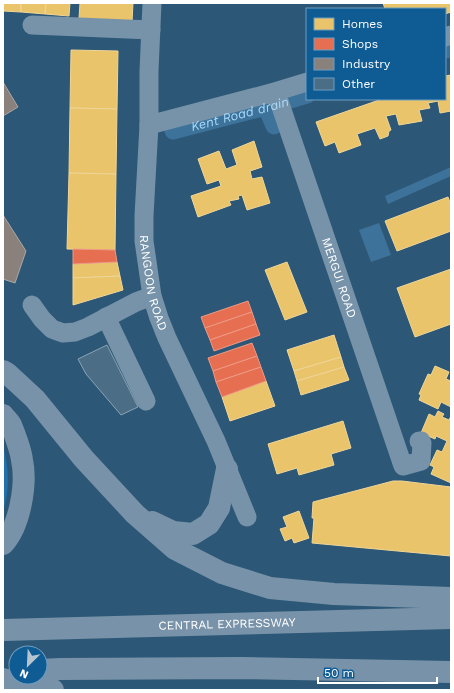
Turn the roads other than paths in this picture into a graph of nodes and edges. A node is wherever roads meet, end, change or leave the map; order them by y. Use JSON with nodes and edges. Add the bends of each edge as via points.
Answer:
{"nodes":[{"id":1,"x":152,"y":3,"type":"edge"},
{"id":2,"x":32,"y":25,"type":"dead end"},
{"id":3,"x":151,"y":30,"type":"junction"},
{"id":4,"x":306,"y":82,"type":"edge"},
{"id":5,"x":275,"y":97,"type":"junction"},
{"id":6,"x":149,"y":125,"type":"junction"},
{"id":7,"x":152,"y":296,"type":"junction"},
{"id":8,"x":32,"y":305,"type":"dead end"},
{"id":9,"x":106,"y":318,"type":"junction"},
{"id":10,"x":3,"y":371,"type":"edge"},
{"id":11,"x":146,"y":401,"type":"dead end"},
{"id":12,"x":3,"y":415,"type":"edge"},
{"id":13,"x":418,"y":441,"type":"dead end"},
{"id":14,"x":227,"y":468,"type":"junction"},
{"id":15,"x":135,"y":514,"type":"junction"},
{"id":16,"x":247,"y":517,"type":"dead end"},
{"id":17,"x":3,"y":544,"type":"edge"},
{"id":18,"x":451,"y":598,"type":"edge"},
{"id":19,"x":451,"y":618,"type":"edge"},
{"id":20,"x":3,"y":630,"type":"edge"},
{"id":21,"x":48,"y":670,"type":"edge"},
{"id":22,"x":451,"y":672,"type":"edge"},
{"id":23,"x":3,"y":679,"type":"edge"},
{"id":24,"x":53,"y":690,"type":"edge"}],
"edges":[{"from":1,"to":3,"type":"street","name":"RANGOON ROAD"},
{"from":2,"to":3,"type":"street"},
{"from":3,"to":6,"type":"street","name":"RANGOON ROAD"},
{"from":4,"to":5,"type":"street"},
{"from":5,"to":6,"type":"street"},
{"from":5,"to":13,"type":"street","name":"MERGUI ROAD","via":[[286,122],[403,466],[421,461],[422,443]]},
{"from":6,"to":7,"type":"street","name":"RANGOON ROAD","via":[[144,241]]},
{"from":7,"to":9,"type":"street"},
{"from":7,"to":14,"type":"street","name":"RANGOON ROAD","via":[[167,338]]},
{"from":8,"to":9,"type":"street","via":[[52,329],[63,333],[75,332]]},
{"from":9,"to":11,"type":"street"},
{"from":10,"to":15,"type":"highway","via":[[35,399],[84,459]]},
{"from":12,"to":17,"type":"highway","via":[[11,424],[22,460],[23,491],[18,516],[8,539]]},
{"from":14,"to":15,"type":"highway","via":[[219,508],[209,524],[193,534],[173,532]]},
{"from":14,"to":16,"type":"street","name":"RANGOON ROAD"},
{"from":15,"to":18,"type":"highway","via":[[175,549],[222,573],[270,588],[334,594]]},
{"from":19,"to":20,"type":"highway","name":"CENTRAL EXPRESSWAY"},
{"from":21,"to":22,"type":"highway","via":[[242,668]]},
{"from":23,"to":24,"type":"highway","via":[[38,689]]}]}
